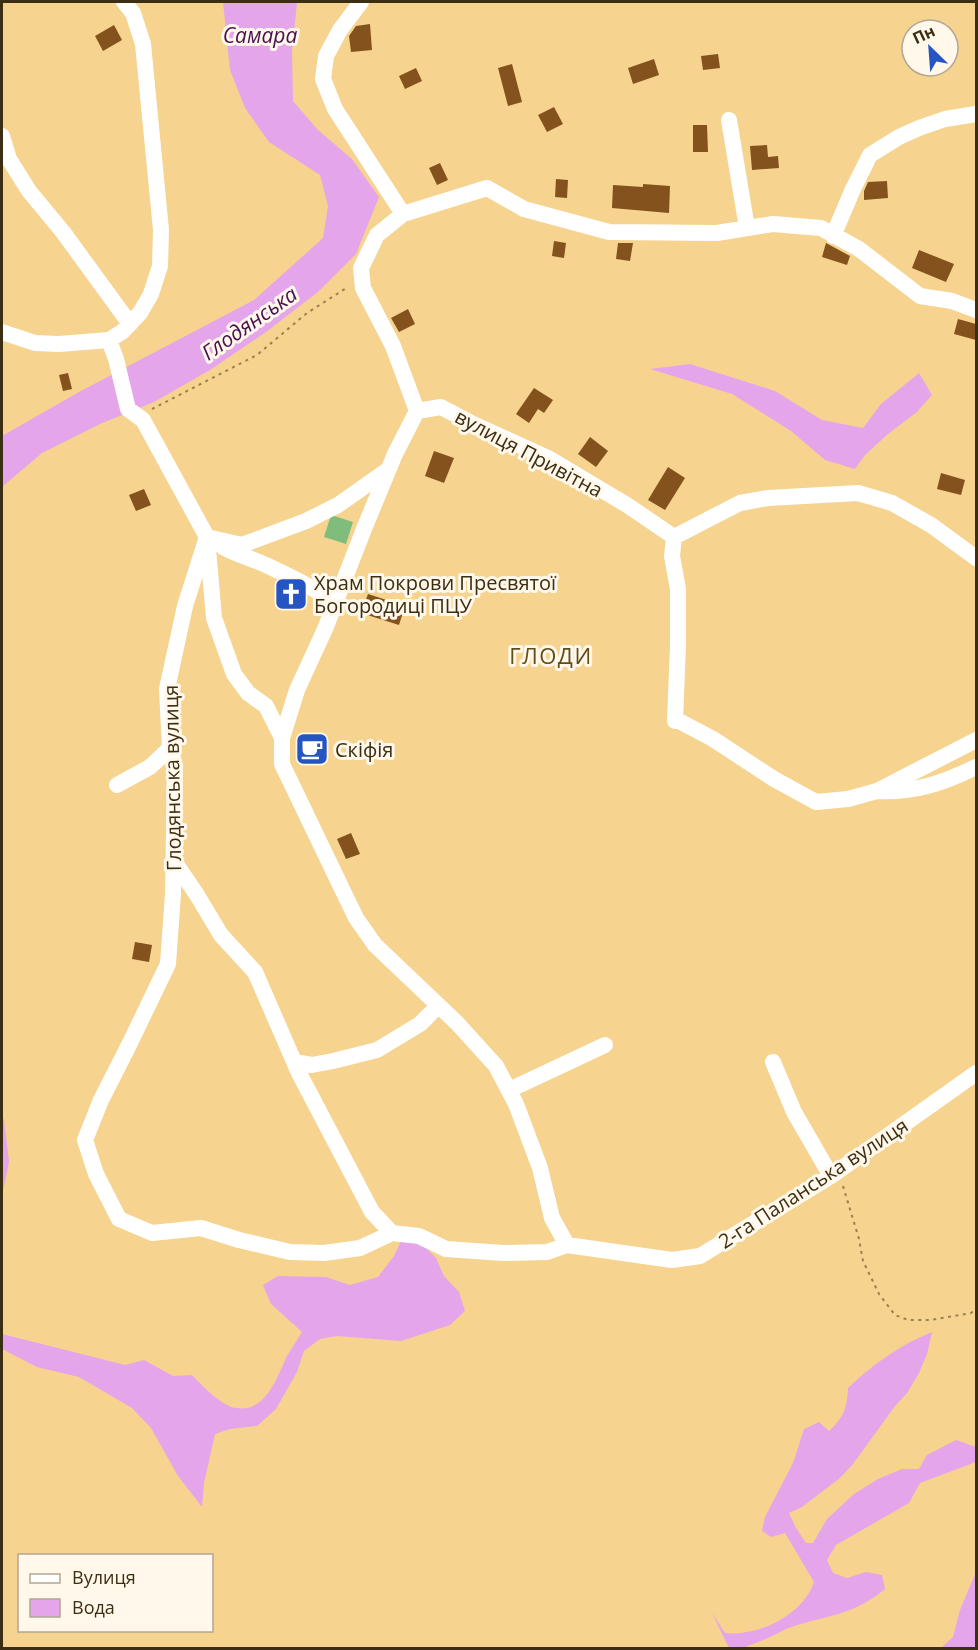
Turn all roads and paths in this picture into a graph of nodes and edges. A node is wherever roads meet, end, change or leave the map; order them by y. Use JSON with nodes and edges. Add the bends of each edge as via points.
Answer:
{"nodes":[{"id":1,"x":361,"y":2,"type":"edge"},
{"id":2,"x":132,"y":5,"type":"edge"},
{"id":3,"x":976,"y":114,"type":"edge"},
{"id":4,"x":729,"y":120,"type":"dead end"},
{"id":5,"x":2,"y":136,"type":"edge"},
{"id":6,"x":403,"y":214,"type":"junction"},
{"id":7,"x":747,"y":228,"type":"junction"},
{"id":8,"x":833,"y":236,"type":"junction"},
{"id":9,"x":362,"y":279,"type":"junction"},
{"id":10,"x":976,"y":310,"type":"edge"},
{"id":11,"x":130,"y":324,"type":"junction"},
{"id":12,"x":2,"y":332,"type":"edge"},
{"id":13,"x":109,"y":340,"type":"junction"},
{"id":14,"x":417,"y":411,"type":"junction"},
{"id":15,"x":143,"y":420,"type":"junction"},
{"id":16,"x":389,"y":469,"type":"junction"},
{"id":17,"x":207,"y":537,"type":"junction"},
{"id":18,"x":675,"y":537,"type":"junction"},
{"id":19,"x":976,"y":558,"type":"edge"},
{"id":20,"x":336,"y":602,"type":"junction"},
{"id":21,"x":282,"y":738,"type":"junction"},
{"id":22,"x":976,"y":740,"type":"edge"},
{"id":23,"x":171,"y":748,"type":"junction"},
{"id":24,"x":976,"y":767,"type":"edge"},
{"id":25,"x":117,"y":785,"type":"dead end"},
{"id":26,"x":877,"y":791,"type":"junction"},
{"id":27,"x":174,"y":861,"type":"junction"},
{"id":28,"x":438,"y":1006,"type":"junction"},
{"id":29,"x":605,"y":1045,"type":"dead end"},
{"id":30,"x":294,"y":1062,"type":"junction"},
{"id":31,"x":773,"y":1062,"type":"dead end"},
{"id":32,"x":976,"y":1073,"type":"edge"},
{"id":33,"x":509,"y":1090,"type":"junction"},
{"id":34,"x":831,"y":1176,"type":"junction"},
{"id":35,"x":392,"y":1233,"type":"junction"},
{"id":36,"x":567,"y":1245,"type":"junction"},
{"id":37,"x":976,"y":1309,"type":"edge"}],
"edges":[{"from":1,"to":6,"type":"street","via":[[326,56],[322,78],[335,110]]},
{"from":2,"to":11,"type":"street","via":[[142,44],[161,230],[160,266],[151,294]]},
{"from":3,"to":8,"type":"street","via":[[919,128],[870,155]]},
{"from":4,"to":7,"type":"street"},
{"from":5,"to":11,"type":"street","via":[[9,159],[29,191]]},
{"from":6,"to":7,"type":"street","via":[[488,188],[524,209],[609,232],[717,233]]},
{"from":6,"to":9,"type":"street","via":[[377,235],[361,268]]},
{"from":7,"to":8,"type":"street","via":[[772,224],[821,228]]},
{"from":8,"to":10,"type":"street","via":[[859,249],[920,296]]},
{"from":9,"to":14,"type":"street"},
{"from":9,"to":15,"type":"path","via":[[307,313],[257,356],[153,408]]},
{"from":11,"to":13,"type":"street"},
{"from":12,"to":13,"type":"street","via":[[35,343]]},
{"from":13,"to":15,"type":"street","via":[[128,409]]},
{"from":14,"to":16,"type":"street"},
{"from":14,"to":18,"type":"street","name":"вулиця Привітна","via":[[441,407],[550,459]]},
{"from":15,"to":17,"type":"street"},
{"from":16,"to":17,"type":"street","via":[[338,505],[242,545]]},
{"from":16,"to":20,"type":"street"},
{"from":17,"to":20,"type":"street","via":[[236,554],[310,585]]},
{"from":17,"to":21,"type":"street","via":[[214,618],[234,674],[248,693],[266,706]]},
{"from":17,"to":23,"type":"street","name":"Глодянська вулиця","via":[[185,606],[167,689]]},
{"from":18,"to":19,"type":"street","via":[[740,503],[858,493],[892,503],[932,525]]},
{"from":18,"to":26,"type":"street","via":[[675,721],[713,739],[816,802]]},
{"from":20,"to":21,"type":"street","via":[[297,690]]},
{"from":21,"to":28,"type":"street","via":[[282,764],[356,918],[375,945]]},
{"from":22,"to":26,"type":"street"},
{"from":23,"to":25,"type":"street","via":[[150,767]]},
{"from":23,"to":27,"type":"street","name":"Глодянська вулиця","via":[[175,766]]},
{"from":24,"to":26,"type":"street","via":[[923,788]]},
{"from":27,"to":30,"type":"street","via":[[221,935],[255,972]]},
{"from":27,"to":35,"type":"street","name":"Глодянська вулиця","via":[[168,964],[85,1140],[96,1174],[119,1219],[152,1233],[201,1228],[290,1252],[360,1248]]},
{"from":28,"to":30,"type":"street","via":[[420,1024],[377,1050],[312,1065]]},
{"from":28,"to":33,"type":"street","via":[[496,1066]]},
{"from":29,"to":33,"type":"street"},
{"from":30,"to":35,"type":"street","via":[[372,1212]]},
{"from":31,"to":34,"type":"street","via":[[794,1112]]},
{"from":32,"to":34,"type":"street","name":"2-га Паланська вулиця"},
{"from":33,"to":36,"type":"street","via":[[540,1168],[552,1218]]},
{"from":34,"to":36,"type":"street","name":"2-га Паланська вулиця","via":[[700,1256],[672,1260]]},
{"from":34,"to":37,"type":"path","via":[[843,1186],[863,1261],[879,1294],[895,1315],[909,1320],[931,1320]]},
{"from":35,"to":36,"type":"street","name":"2-га Паланська вулиця","via":[[419,1236],[446,1249],[547,1252]]}]}
